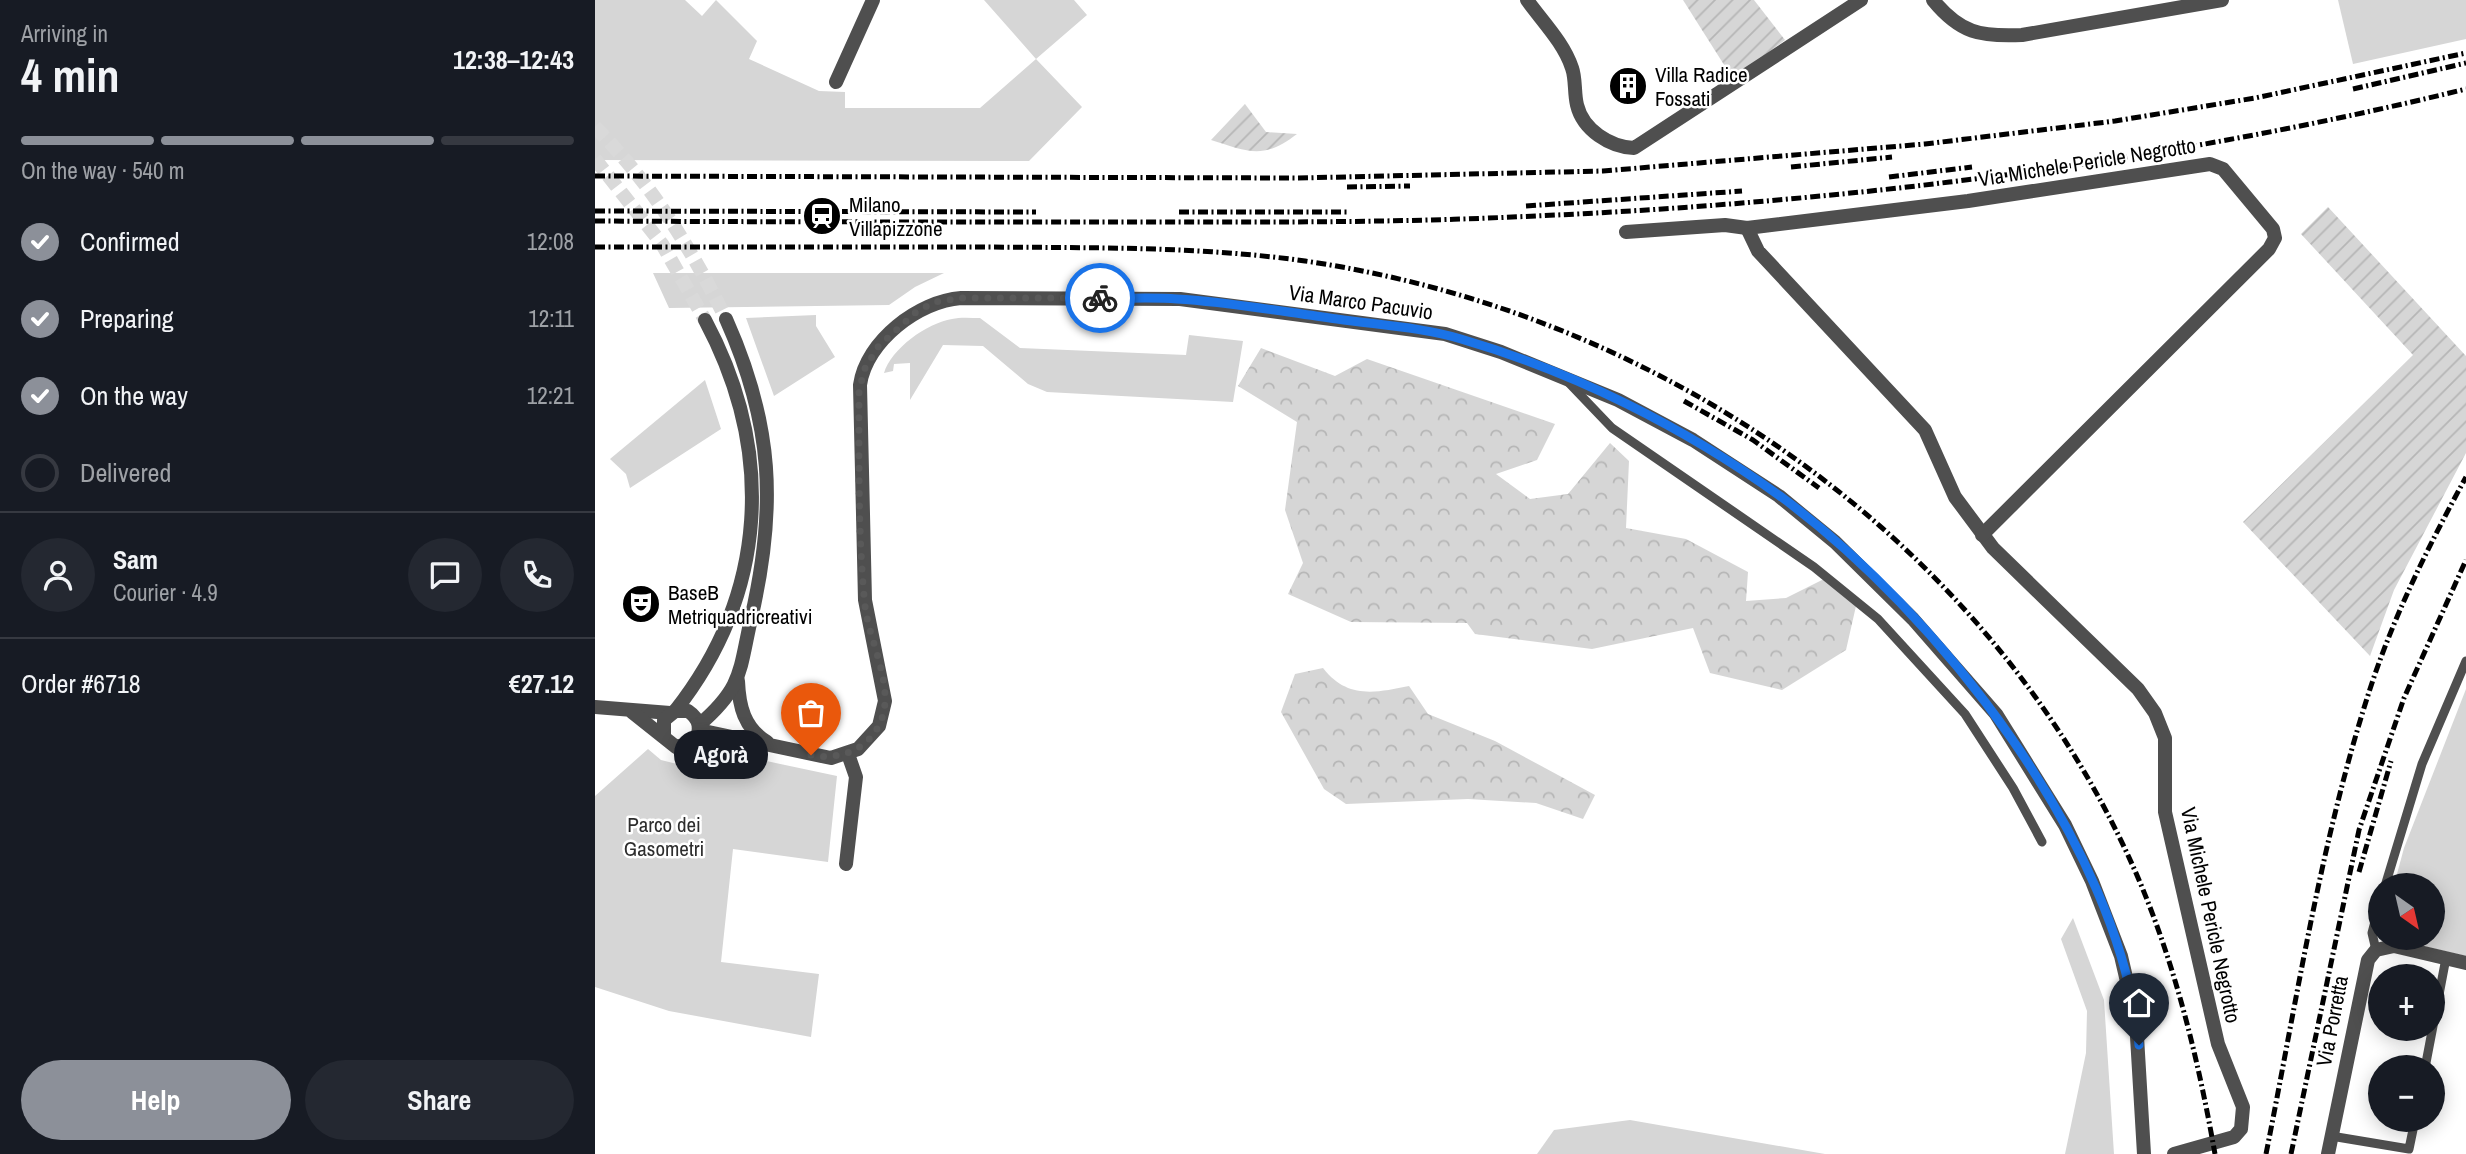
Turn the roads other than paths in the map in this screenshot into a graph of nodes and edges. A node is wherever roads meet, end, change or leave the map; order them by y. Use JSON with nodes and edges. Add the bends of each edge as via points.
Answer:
{"nodes":[{"id":1,"x":873,"y":0,"type":"edge"},
{"id":2,"x":1527,"y":0,"type":"edge"},
{"id":3,"x":1861,"y":0,"type":"edge"},
{"id":4,"x":1933,"y":0,"type":"edge"},
{"id":5,"x":2222,"y":0,"type":"edge"},
{"id":6,"x":837,"y":82,"type":"dead end"},
{"id":7,"x":1747,"y":228,"type":"junction"},
{"id":8,"x":1626,"y":232,"type":"dead end"},
{"id":9,"x":726,"y":319,"type":"tunnel mouth"},
{"id":10,"x":705,"y":320,"type":"tunnel mouth"},
{"id":11,"x":1562,"y":376,"type":"junction"},
{"id":12,"x":1982,"y":535,"type":"junction"},
{"id":13,"x":2466,"y":661,"type":"edge"},
{"id":14,"x":738,"y":678,"type":"junction"},
{"id":15,"x":595,"y":707,"type":"edge"},
{"id":16,"x":632,"y":712,"type":"junction"},
{"id":17,"x":672,"y":712,"type":"junction"},
{"id":18,"x":699,"y":728,"type":"junction"},
{"id":19,"x":664,"y":737,"type":"junction"},
{"id":20,"x":771,"y":745,"type":"junction"},
{"id":21,"x":848,"y":754,"type":"junction"},
{"id":22,"x":2042,"y":842,"type":"dead end"},
{"id":23,"x":846,"y":864,"type":"dead end"},
{"id":24,"x":2389,"y":873,"type":"edge"},
{"id":25,"x":2377,"y":950,"type":"edge"},
{"id":26,"x":2411,"y":950,"type":"edge"},
{"id":27,"x":2446,"y":958,"type":"junction"},
{"id":28,"x":2466,"y":963,"type":"edge"},
{"id":29,"x":2427,"y":1055,"type":"edge"},
{"id":30,"x":2413,"y":1132,"type":"edge"},
{"id":31,"x":2331,"y":1136,"type":"junction"},
{"id":32,"x":2144,"y":1154,"type":"edge"},
{"id":33,"x":2174,"y":1154,"type":"edge"},
{"id":34,"x":2328,"y":1154,"type":"edge"}],
"edges":[{"from":1,"to":6,"type":"street"},
{"from":2,"to":3,"type":"street","via":[[1569,63],[1578,109],[1587,123],[1609,144],[1634,148]]},
{"from":4,"to":5,"type":"street","via":[[1953,23],[1995,36]]},
{"from":7,"to":8,"type":"street","name":"Via Michele Pericle Negrotto","via":[[1725,225]]},
{"from":7,"to":12,"type":"street","name":"Via Michele Pericle Negrotto","via":[[1758,251],[1925,430],[1955,497]]},
{"from":7,"to":12,"type":"street","name":"Via Michele Pericle Negrotto","via":[[1968,201],[2210,164],[2223,169],[2273,229],[2275,238],[2269,249]]},
{"from":9,"to":14,"type":"street","via":[[751,379],[765,440],[769,521]]},
{"from":10,"to":17,"type":"street","via":[[732,380],[749,441],[752,509],[748,556],[735,607],[701,673]]},
{"from":11,"to":21,"type":"street","name":"Via Marco Pacuvio","via":[[1445,334],[1168,298],[943,300],[916,312],[872,355],[861,377],[864,589],[885,701],[875,731]]},
{"from":11,"to":22,"type":"lane","via":[[1612,428],[1815,567],[1878,619],[1965,714]]},
{"from":11,"to":32,"type":"street","name":"Via Marco Pacuvio","via":[[1672,428],[1793,506],[1887,591],[1996,714],[2065,825],[2121,956],[2136,1020]]},
{"from":12,"to":33,"type":"street","name":"Via Michele Pericle Negrotto","via":[[2137,689],[2162,726],[2165,812],[2218,1044],[2240,1094],[2243,1120],[2234,1137],[2225,1142]]},
{"from":13,"to":24,"type":"lane","via":[[2422,764]]},
{"from":14,"to":18,"type":"street","via":[[727,699]]},
{"from":14,"to":20,"type":"street","via":[[742,713],[753,731]]},
{"from":15,"to":16,"type":"street"},
{"from":16,"to":17,"type":"street"},
{"from":16,"to":19,"type":"street"},
{"from":17,"to":18,"type":"street","via":[[688,711]]},
{"from":17,"to":19,"type":"street","via":[[662,724]]},
{"from":18,"to":19,"type":"street","via":[[694,742],[685,746],[671,745]]},
{"from":18,"to":20,"type":"street"},
{"from":20,"to":21,"type":"street","via":[[826,758]]},
{"from":21,"to":23,"type":"street","via":[[856,777]]},
{"from":25,"to":31,"type":"street","name":"Via Porretta","via":[[2364,969]]},
{"from":26,"to":27,"type":"street"},
{"from":27,"to":28,"type":"street"},
{"from":27,"to":29,"type":"lane"},
{"from":30,"to":31,"type":"lane","via":[[2409,1149]]},
{"from":31,"to":34,"type":"street","name":"Via Porretta"}]}
